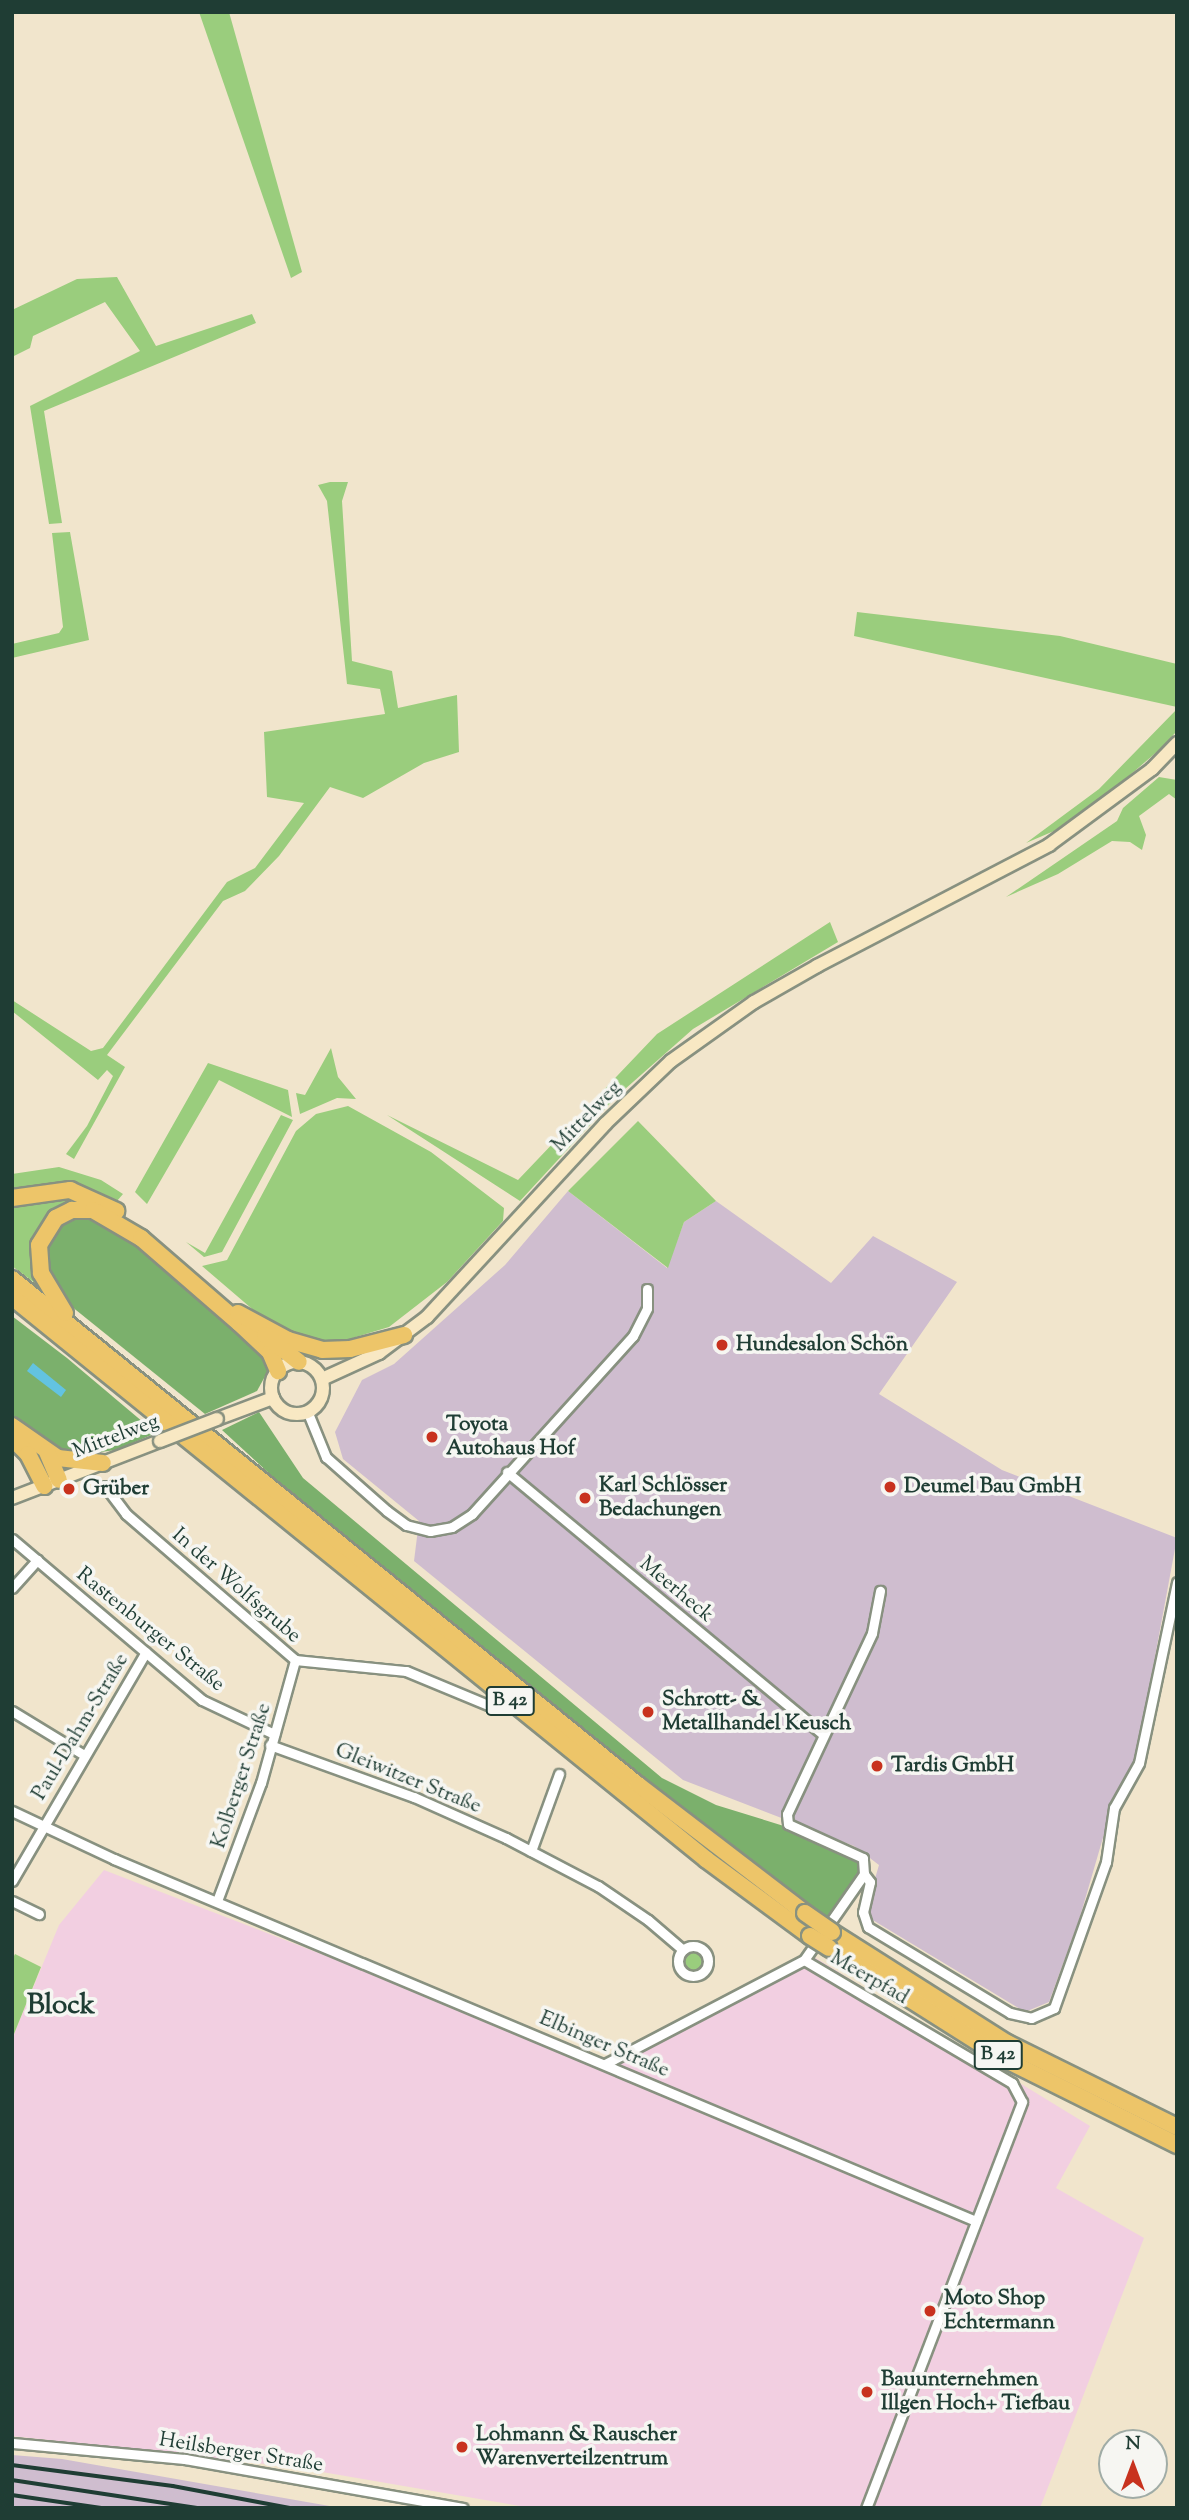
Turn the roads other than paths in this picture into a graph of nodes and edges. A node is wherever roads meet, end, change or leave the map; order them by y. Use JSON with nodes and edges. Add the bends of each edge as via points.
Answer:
{"nodes":[{"id":1,"x":1177,"y":743,"type":"edge"},
{"id":2,"x":12,"y":1198,"type":"edge"},
{"id":3,"x":12,"y":1279,"type":"edge"},
{"id":4,"x":646,"y":1289,"type":"dead end"},
{"id":5,"x":12,"y":1297,"type":"edge"},
{"id":6,"x":238,"y":1313,"type":"junction"},
{"id":7,"x":79,"y":1332,"type":"junction"},
{"id":8,"x":404,"y":1335,"type":"junction"},
{"id":9,"x":299,"y":1362,"type":"junction"},
{"id":10,"x":278,"y":1371,"type":"junction"},
{"id":11,"x":322,"y":1379,"type":"junction"},
{"id":12,"x":273,"y":1398,"type":"junction"},
{"id":13,"x":308,"y":1413,"type":"junction"},
{"id":14,"x":12,"y":1426,"type":"edge"},
{"id":15,"x":12,"y":1438,"type":"edge"},
{"id":16,"x":47,"y":1452,"type":"junction"},
{"id":17,"x":103,"y":1463,"type":"junction"},
{"id":18,"x":507,"y":1472,"type":"junction"},
{"id":19,"x":52,"y":1483,"type":"junction"},
{"id":20,"x":105,"y":1486,"type":"dead end"},
{"id":21,"x":12,"y":1498,"type":"edge"},
{"id":22,"x":12,"y":1539,"type":"edge"},
{"id":23,"x":37,"y":1560,"type":"junction"},
{"id":24,"x":1177,"y":1582,"type":"edge"},
{"id":25,"x":12,"y":1588,"type":"edge"},
{"id":26,"x":880,"y":1591,"type":"dead end"},
{"id":27,"x":146,"y":1652,"type":"junction"},
{"id":28,"x":295,"y":1660,"type":"junction"},
{"id":29,"x":488,"y":1705,"type":"dead end"},
{"id":30,"x":12,"y":1711,"type":"edge"},
{"id":31,"x":274,"y":1734,"type":"junction"},
{"id":32,"x":823,"y":1734,"type":"junction"},
{"id":33,"x":270,"y":1745,"type":"junction"},
{"id":34,"x":84,"y":1755,"type":"junction"},
{"id":35,"x":559,"y":1774,"type":"dead end"},
{"id":36,"x":12,"y":1811,"type":"edge"},
{"id":37,"x":43,"y":1826,"type":"junction"},
{"id":38,"x":531,"y":1851,"type":"junction"},
{"id":39,"x":864,"y":1874,"type":"junction"},
{"id":40,"x":12,"y":1881,"type":"edge"},
{"id":41,"x":12,"y":1901,"type":"edge"},
{"id":42,"x":217,"y":1901,"type":"junction"},
{"id":43,"x":39,"y":1914,"type":"dead end"},
{"id":44,"x":831,"y":1940,"type":"junction"},
{"id":45,"x":682,"y":1950,"type":"dead end"},
{"id":46,"x":804,"y":1960,"type":"junction"},
{"id":47,"x":605,"y":2064,"type":"junction"},
{"id":48,"x":1177,"y":2127,"type":"edge"},
{"id":49,"x":1177,"y":2145,"type":"edge"},
{"id":50,"x":976,"y":2221,"type":"junction"},
{"id":51,"x":12,"y":2444,"type":"edge"},
{"id":52,"x":463,"y":2508,"type":"edge"},
{"id":53,"x":866,"y":2508,"type":"edge"}],
"edges":[{"from":1,"to":8,"type":"main road","name":"Mittelweg","via":[[1152,769],[1049,845],[754,1002],[671,1061]]},
{"from":2,"to":6,"type":"highway","via":[[59,1190],[99,1200],[137,1226]]},
{"from":3,"to":7,"type":"highway","number":"B 42"},
{"from":4,"to":18,"type":"street","via":[[647,1308],[633,1336]]},
{"from":5,"to":44,"type":"highway","number":"B 42","bridge":true,"via":[[707,1860],[810,1936]]},
{"from":6,"to":8,"type":"highway","via":[[288,1340],[322,1350]]},
{"from":6,"to":9,"type":"highway"},
{"from":7,"to":10,"type":"highway","via":[[44,1282],[38,1255],[50,1223],[64,1213],[83,1209],[104,1214],[141,1238],[264,1346]]},
{"from":7,"to":44,"type":"highway","number":"B 42","bridge":true,"via":[[607,1760],[805,1913]]},
{"from":8,"to":11,"type":"main road","name":"Mittelweg"},
{"from":9,"to":10,"type":"main road"},
{"from":9,"to":11,"type":"main road","via":[[313,1367]]},
{"from":10,"to":12,"type":"main road","via":[[271,1384]]},
{"from":11,"to":13,"type":"main road","via":[[321,1401]]},
{"from":12,"to":13,"type":"main road","via":[[287,1413]]},
{"from":12,"to":17,"type":"main road","name":"Mittelweg","bridge":true},
{"from":13,"to":18,"type":"street","via":[[326,1457],[336,1469],[406,1525],[430,1531],[452,1527],[472,1514]]},
{"from":14,"to":16,"type":"highway"},
{"from":15,"to":19,"type":"highway"},
{"from":16,"to":17,"type":"highway","via":[[69,1462]]},
{"from":16,"to":19,"type":"highway"},
{"from":17,"to":19,"type":"main road","name":"Mittelweg"},
{"from":18,"to":32,"type":"street","name":"Meerheck"},
{"from":19,"to":21,"type":"main road","name":"Mittelweg"},
{"from":20,"to":28,"type":"street","name":"In der Wolfsgrube","via":[[126,1514]]},
{"from":22,"to":23,"type":"street","name":"Rastenburger Straße"},
{"from":23,"to":25,"type":"street"},
{"from":23,"to":27,"type":"street","name":"Rastenburger Straße"},
{"from":24,"to":39,"type":"street","name":"Meerpfad","via":[[1139,1763],[1114,1808],[1106,1862],[1054,2008],[1031,2018],[1010,2013],[868,1927],[863,1912],[870,1882]]},
{"from":26,"to":32,"type":"street","via":[[872,1633]]},
{"from":27,"to":31,"type":"street","name":"Rastenburger Straße","via":[[202,1700]]},
{"from":27,"to":34,"type":"street","name":"Paul-Dahm-Straße"},
{"from":28,"to":29,"type":"street","name":"In der Wolfsgrube","via":[[406,1671]]},
{"from":28,"to":31,"type":"street","name":"Kolberger Straße"},
{"from":30,"to":34,"type":"street"},
{"from":31,"to":33,"type":"street","name":"Kolberger Straße"},
{"from":32,"to":39,"type":"street","via":[[788,1814],[788,1824],[863,1857]]},
{"from":33,"to":38,"type":"street","name":"Gleiwitzer Straße","via":[[414,1797]]},
{"from":33,"to":42,"type":"street","name":"Kolberger Straße","via":[[261,1783]]},
{"from":34,"to":37,"type":"street","name":"Paul-Dahm-Straße"},
{"from":35,"to":38,"type":"street"},
{"from":36,"to":37,"type":"street","name":"Paul-Dahm-Straße"},
{"from":37,"to":40,"type":"street"},
{"from":37,"to":42,"type":"street","name":"Elbinger Straße"},
{"from":38,"to":45,"type":"street","name":"Gleiwitzer Straße","via":[[608,1893]]},
{"from":39,"to":46,"type":"street","name":"Meerpfad"},
{"from":41,"to":43,"type":"street"},
{"from":42,"to":47,"type":"street","name":"Elbinger Straße"},
{"from":44,"to":48,"type":"highway","number":"B 42","via":[[1007,2043]]},
{"from":44,"to":49,"type":"highway","number":"B 42","via":[[1006,2060]]},
{"from":46,"to":47,"type":"street"},
{"from":46,"to":50,"type":"street","name":"Meerpfad","via":[[1020,2091],[1022,2102]]},
{"from":47,"to":50,"type":"street","name":"Elbinger Straße"},
{"from":50,"to":53,"type":"street","name":"Meerpfad"},
{"from":51,"to":52,"type":"street","name":"Heilsberger Straße","via":[[185,2459]]}]}
